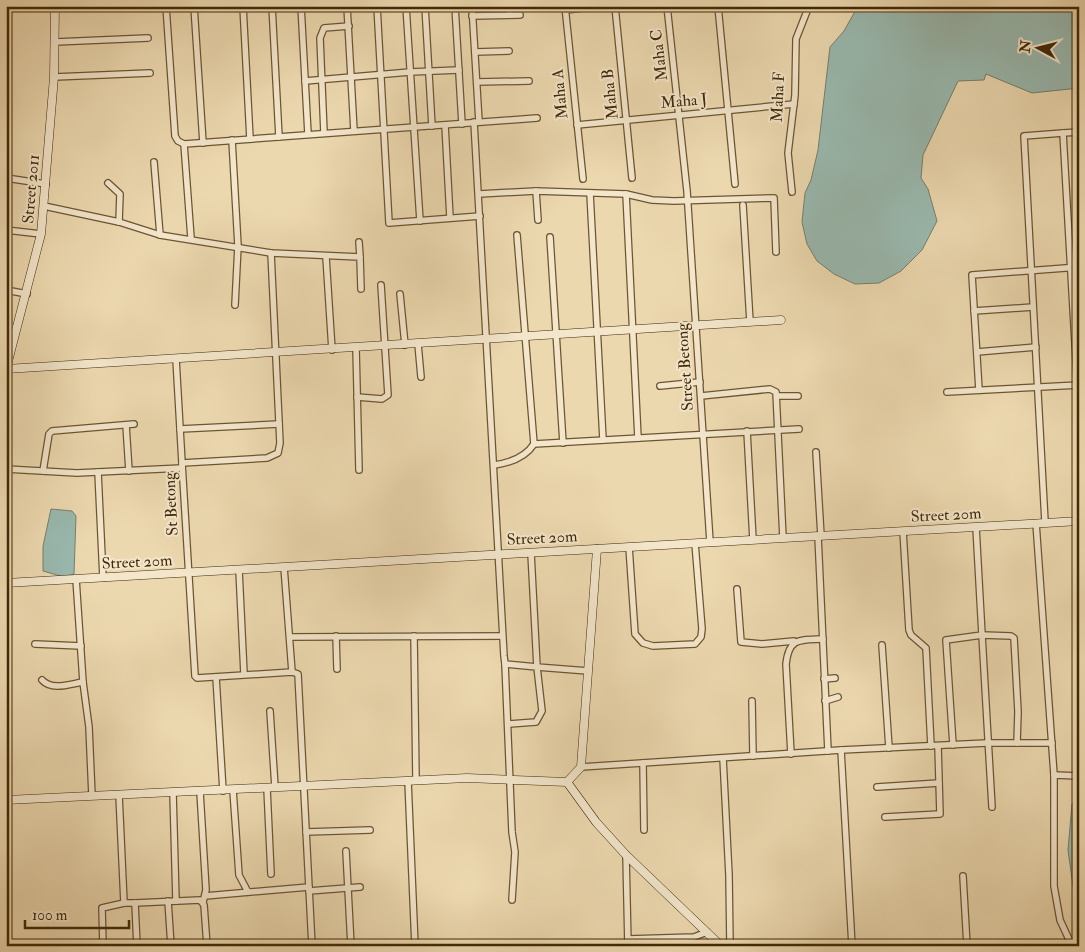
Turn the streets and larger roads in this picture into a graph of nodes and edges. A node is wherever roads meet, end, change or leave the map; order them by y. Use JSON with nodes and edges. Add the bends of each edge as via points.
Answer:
{"nodes":[{"id":1,"x":55,"y":6,"type":"edge"},
{"id":2,"x":166,"y":6,"type":"edge"},
{"id":3,"x":194,"y":6,"type":"edge"},
{"id":4,"x":243,"y":6,"type":"edge"},
{"id":5,"x":272,"y":6,"type":"edge"},
{"id":6,"x":301,"y":6,"type":"edge"},
{"id":7,"x":347,"y":6,"type":"edge"},
{"id":8,"x":377,"y":6,"type":"edge"},
{"id":9,"x":406,"y":6,"type":"edge"},
{"id":10,"x":425,"y":6,"type":"edge"},
{"id":11,"x":455,"y":6,"type":"edge"},
{"id":12,"x":472,"y":6,"type":"edge"},
{"id":13,"x":510,"y":6,"type":"edge"},
{"id":14,"x":600,"y":6,"type":"edge"},
{"id":15,"x":616,"y":6,"type":"edge"},
{"id":16,"x":667,"y":6,"type":"edge"},
{"id":17,"x":718,"y":6,"type":"edge"},
{"id":18,"x":809,"y":6,"type":"edge"},
{"id":19,"x":566,"y":8,"type":"edge"},
{"id":20,"x":520,"y":15,"type":"dead end"},
{"id":21,"x":472,"y":16,"type":"junction"},
{"id":22,"x":510,"y":16,"type":"junction"},
{"id":23,"x":349,"y":26,"type":"junction"},
{"id":24,"x":148,"y":38,"type":"dead end"},
{"id":25,"x":55,"y":42,"type":"junction"},
{"id":26,"x":509,"y":51,"type":"dead end"},
{"id":27,"x":475,"y":52,"type":"junction"},
{"id":28,"x":458,"y":70,"type":"junction"},
{"id":29,"x":428,"y":71,"type":"junction"},
{"id":30,"x":410,"y":72,"type":"junction"},
{"id":31,"x":150,"y":73,"type":"dead end"},
{"id":32,"x":382,"y":74,"type":"junction"},
{"id":33,"x":54,"y":77,"type":"junction"},
{"id":34,"x":351,"y":77,"type":"junction"},
{"id":35,"x":320,"y":80,"type":"junction"},
{"id":36,"x":530,"y":80,"type":"dead end"},
{"id":37,"x":305,"y":81,"type":"junction"},
{"id":38,"x":477,"y":82,"type":"junction"},
{"id":39,"x":794,"y":104,"type":"junction"},
{"id":40,"x":728,"y":111,"type":"junction"},
{"id":41,"x":680,"y":115,"type":"junction"},
{"id":42,"x":537,"y":118,"type":"dead end"},
{"id":43,"x":627,"y":120,"type":"junction"},
{"id":44,"x":477,"y":122,"type":"junction"},
{"id":45,"x":462,"y":124,"type":"junction"},
{"id":46,"x":445,"y":125,"type":"junction"},
{"id":47,"x":577,"y":125,"type":"junction"},
{"id":48,"x":432,"y":126,"type":"junction"},
{"id":49,"x":414,"y":127,"type":"junction"},
{"id":50,"x":384,"y":129,"type":"junction"},
{"id":51,"x":354,"y":131,"type":"junction"},
{"id":52,"x":1079,"y":132,"type":"edge"},
{"id":53,"x":324,"y":133,"type":"junction"},
{"id":54,"x":1063,"y":133,"type":"junction"},
{"id":55,"x":308,"y":134,"type":"junction"},
{"id":56,"x":279,"y":136,"type":"junction"},
{"id":57,"x":250,"y":139,"type":"junction"},
{"id":58,"x":232,"y":140,"type":"junction"},
{"id":59,"x":203,"y":143,"type":"junction"},
{"id":60,"x":184,"y":144,"type":"junction"},
{"id":61,"x":154,"y":162,"type":"dead end"},
{"id":62,"x":6,"y":178,"type":"edge"},
{"id":63,"x":632,"y":178,"type":"dead end"},
{"id":64,"x":583,"y":179,"type":"dead end"},
{"id":65,"x":108,"y":182,"type":"dead end"},
{"id":66,"x":46,"y":184,"type":"junction"},
{"id":67,"x":735,"y":184,"type":"dead end"},
{"id":68,"x":536,"y":191,"type":"junction"},
{"id":69,"x":687,"y":191,"type":"joint"},
{"id":70,"x":792,"y":192,"type":"dead end"},
{"id":71,"x":590,"y":193,"type":"junction"},
{"id":72,"x":478,"y":194,"type":"junction"},
{"id":73,"x":626,"y":194,"type":"junction"},
{"id":74,"x":688,"y":200,"type":"junction"},
{"id":75,"x":743,"y":205,"type":"dead end"},
{"id":76,"x":44,"y":206,"type":"junction"},
{"id":77,"x":480,"y":216,"type":"junction"},
{"id":78,"x":450,"y":218,"type":"junction"},
{"id":79,"x":538,"y":220,"type":"dead end"},
{"id":80,"x":420,"y":221,"type":"junction"},
{"id":81,"x":119,"y":222,"type":"junction"},
{"id":82,"x":6,"y":230,"type":"edge"},
{"id":83,"x":41,"y":234,"type":"junction"},
{"id":84,"x":160,"y":234,"type":"junction"},
{"id":85,"x":517,"y":235,"type":"dead end"},
{"id":86,"x":550,"y":236,"type":"dead end"},
{"id":87,"x":191,"y":238,"type":"junction"},
{"id":88,"x":359,"y":242,"type":"dead end"},
{"id":89,"x":238,"y":246,"type":"junction"},
{"id":90,"x":776,"y":252,"type":"dead end"},
{"id":91,"x":270,"y":253,"type":"junction"},
{"id":92,"x":326,"y":257,"type":"junction"},
{"id":93,"x":360,"y":257,"type":"junction"},
{"id":94,"x":1079,"y":267,"type":"edge"},
{"id":95,"x":1070,"y":268,"type":"junction"},
{"id":96,"x":1031,"y":270,"type":"junction"},
{"id":97,"x":381,"y":285,"type":"dead end"},
{"id":98,"x":361,"y":289,"type":"dead end"},
{"id":99,"x":6,"y":290,"type":"edge"},
{"id":100,"x":27,"y":294,"type":"junction"},
{"id":101,"x":400,"y":294,"type":"dead end"},
{"id":102,"x":235,"y":305,"type":"dead end"},
{"id":103,"x":1034,"y":307,"type":"junction"},
{"id":104,"x":974,"y":311,"type":"junction"},
{"id":105,"x":781,"y":320,"type":"dead end"},
{"id":106,"x":750,"y":322,"type":"junction"},
{"id":107,"x":696,"y":327,"type":"junction"},
{"id":108,"x":632,"y":331,"type":"junction"},
{"id":109,"x":597,"y":334,"type":"junction"},
{"id":110,"x":557,"y":336,"type":"junction"},
{"id":111,"x":524,"y":338,"type":"junction"},
{"id":112,"x":487,"y":340,"type":"junction"},
{"id":113,"x":418,"y":344,"type":"junction"},
{"id":114,"x":405,"y":345,"type":"junction"},
{"id":115,"x":384,"y":346,"type":"junction"},
{"id":116,"x":356,"y":348,"type":"junction"},
{"id":117,"x":1036,"y":348,"type":"junction"},
{"id":118,"x":332,"y":350,"type":"junction"},
{"id":119,"x":976,"y":352,"type":"junction"},
{"id":120,"x":277,"y":353,"type":"junction"},
{"id":121,"x":176,"y":359,"type":"junction"},
{"id":122,"x":6,"y":370,"type":"edge"},
{"id":123,"x":421,"y":377,"type":"dead end"},
{"id":124,"x":700,"y":382,"type":"junction"},
{"id":125,"x":1078,"y":385,"type":"edge"},
{"id":126,"x":660,"y":386,"type":"dead end"},
{"id":127,"x":1038,"y":387,"type":"junction"},
{"id":128,"x":979,"y":390,"type":"junction"},
{"id":129,"x":947,"y":392,"type":"dead end"},
{"id":130,"x":701,"y":396,"type":"junction"},
{"id":131,"x":777,"y":396,"type":"junction"},
{"id":132,"x":798,"y":396,"type":"dead end"},
{"id":133,"x":357,"y":397,"type":"junction"},
{"id":134,"x":1079,"y":414,"type":"edge"},
{"id":135,"x":134,"y":424,"type":"dead end"},
{"id":136,"x":279,"y":424,"type":"junction"},
{"id":137,"x":126,"y":425,"type":"junction"},
{"id":138,"x":180,"y":429,"type":"junction"},
{"id":139,"x":799,"y":429,"type":"dead end"},
{"id":140,"x":778,"y":430,"type":"junction"},
{"id":141,"x":747,"y":431,"type":"junction"},
{"id":142,"x":703,"y":434,"type":"junction"},
{"id":143,"x":638,"y":438,"type":"junction"},
{"id":144,"x":603,"y":440,"type":"junction"},
{"id":145,"x":563,"y":443,"type":"junction"},
{"id":146,"x":534,"y":444,"type":"junction"},
{"id":147,"x":816,"y":452,"type":"dead end"},
{"id":148,"x":182,"y":465,"type":"junction"},
{"id":149,"x":494,"y":465,"type":"junction"},
{"id":150,"x":6,"y":469,"type":"edge"},
{"id":151,"x":359,"y":470,"type":"dead end"},
{"id":152,"x":44,"y":471,"type":"junction"},
{"id":153,"x":128,"y":471,"type":"junction"},
{"id":154,"x":98,"y":472,"type":"junction"},
{"id":155,"x":1079,"y":520,"type":"edge"},
{"id":156,"x":1046,"y":522,"type":"junction"},
{"id":157,"x":1036,"y":523,"type":"junction"},
{"id":158,"x":976,"y":527,"type":"junction"},
{"id":159,"x":903,"y":531,"type":"junction"},
{"id":160,"x":820,"y":536,"type":"junction"},
{"id":161,"x":783,"y":538,"type":"junction"},
{"id":162,"x":754,"y":540,"type":"junction"},
{"id":163,"x":710,"y":542,"type":"junction"},
{"id":164,"x":695,"y":543,"type":"junction"},
{"id":165,"x":629,"y":547,"type":"junction"},
{"id":166,"x":597,"y":549,"type":"junction"},
{"id":167,"x":531,"y":553,"type":"junction"},
{"id":168,"x":499,"y":554,"type":"junction"},
{"id":169,"x":284,"y":567,"type":"junction"},
{"id":170,"x":240,"y":570,"type":"junction"},
{"id":171,"x":188,"y":573,"type":"junction"},
{"id":172,"x":103,"y":578,"type":"junction"},
{"id":173,"x":76,"y":579,"type":"junction"},
{"id":174,"x":6,"y":584,"type":"edge"},
{"id":175,"x":737,"y":588,"type":"dead end"},
{"id":176,"x":982,"y":635,"type":"junction"},
{"id":177,"x":336,"y":636,"type":"junction"},
{"id":178,"x":414,"y":636,"type":"junction"},
{"id":179,"x":502,"y":636,"type":"junction"},
{"id":180,"x":291,"y":637,"type":"junction"},
{"id":181,"x":823,"y":639,"type":"junction"},
{"id":182,"x":799,"y":640,"type":"junction"},
{"id":183,"x":35,"y":644,"type":"dead end"},
{"id":184,"x":882,"y":645,"type":"dead end"},
{"id":185,"x":81,"y":646,"type":"junction"},
{"id":186,"x":505,"y":664,"type":"junction"},
{"id":187,"x":537,"y":667,"type":"junction"},
{"id":188,"x":337,"y":669,"type":"dead end"},
{"id":189,"x":588,"y":671,"type":"junction"},
{"id":190,"x":292,"y":672,"type":"junction"},
{"id":191,"x":244,"y":674,"type":"junction"},
{"id":192,"x":216,"y":677,"type":"junction"},
{"id":193,"x":835,"y":678,"type":"dead end"},
{"id":194,"x":824,"y":679,"type":"junction"},
{"id":195,"x":42,"y":680,"type":"dead end"},
{"id":196,"x":83,"y":682,"type":"junction"},
{"id":197,"x":838,"y":697,"type":"dead end"},
{"id":198,"x":752,"y":702,"type":"dead end"},
{"id":199,"x":825,"y":702,"type":"junction"},
{"id":200,"x":270,"y":711,"type":"dead end"},
{"id":201,"x":509,"y":724,"type":"junction"},
{"id":202,"x":1017,"y":742,"type":"junction"},
{"id":203,"x":987,"y":743,"type":"junction"},
{"id":204,"x":1052,"y":744,"type":"junction"},
{"id":205,"x":953,"y":745,"type":"junction"},
{"id":206,"x":934,"y":746,"type":"junction"},
{"id":207,"x":889,"y":748,"type":"junction"},
{"id":208,"x":841,"y":750,"type":"junction"},
{"id":209,"x":828,"y":751,"type":"junction"},
{"id":210,"x":791,"y":754,"type":"junction"},
{"id":211,"x":753,"y":756,"type":"junction"},
{"id":212,"x":723,"y":758,"type":"junction"},
{"id":213,"x":643,"y":763,"type":"junction"},
{"id":214,"x":581,"y":767,"type":"junction"},
{"id":215,"x":1054,"y":775,"type":"junction"},
{"id":216,"x":1079,"y":776,"type":"edge"},
{"id":217,"x":511,"y":779,"type":"junction"},
{"id":218,"x":412,"y":780,"type":"junction"},
{"id":219,"x":567,"y":782,"type":"junction"},
{"id":220,"x":939,"y":782,"type":"junction"},
{"id":221,"x":304,"y":785,"type":"junction"},
{"id":222,"x":877,"y":787,"type":"dead end"},
{"id":223,"x":271,"y":788,"type":"junction"},
{"id":224,"x":233,"y":790,"type":"junction"},
{"id":225,"x":223,"y":791,"type":"junction"},
{"id":226,"x":200,"y":792,"type":"junction"},
{"id":227,"x":173,"y":793,"type":"junction"},
{"id":228,"x":119,"y":795,"type":"junction"},
{"id":229,"x":92,"y":796,"type":"junction"},
{"id":230,"x":6,"y":800,"type":"edge"},
{"id":231,"x":992,"y":807,"type":"dead end"},
{"id":232,"x":885,"y":817,"type":"dead end"},
{"id":233,"x":370,"y":830,"type":"dead end"},
{"id":234,"x":644,"y":830,"type":"dead end"},
{"id":235,"x":306,"y":832,"type":"junction"},
{"id":236,"x":346,"y":852,"type":"dead end"},
{"id":237,"x":626,"y":854,"type":"junction"},
{"id":238,"x":271,"y":874,"type":"dead end"},
{"id":239,"x":963,"y":876,"type":"dead end"},
{"id":240,"x":360,"y":888,"type":"dead end"},
{"id":241,"x":309,"y":889,"type":"junction"},
{"id":242,"x":347,"y":889,"type":"junction"},
{"id":243,"x":248,"y":892,"type":"junction"},
{"id":244,"x":204,"y":899,"type":"junction"},
{"id":245,"x":512,"y":900,"type":"dead end"},
{"id":246,"x":168,"y":901,"type":"junction"},
{"id":247,"x":176,"y":901,"type":"junction"},
{"id":248,"x":124,"y":903,"type":"junction"},
{"id":249,"x":135,"y":903,"type":"junction"},
{"id":250,"x":707,"y":932,"type":"junction"},
{"id":251,"x":628,"y":942,"type":"edge"},
{"id":252,"x":103,"y":946,"type":"edge"},
{"id":253,"x":137,"y":946,"type":"edge"},
{"id":254,"x":170,"y":946,"type":"edge"},
{"id":255,"x":207,"y":946,"type":"edge"},
{"id":256,"x":312,"y":946,"type":"edge"},
{"id":257,"x":351,"y":946,"type":"edge"},
{"id":258,"x":416,"y":946,"type":"edge"},
{"id":259,"x":721,"y":946,"type":"edge"},
{"id":260,"x":730,"y":946,"type":"edge"},
{"id":261,"x":852,"y":946,"type":"edge"},
{"id":262,"x":967,"y":946,"type":"edge"},
{"id":263,"x":1072,"y":946,"type":"edge"}],
"edges":[{"from":1,"to":25,"type":"street","name":"Street 2011"},
{"from":2,"to":60,"type":"street","via":[[175,136]]},
{"from":3,"to":59,"type":"street"},
{"from":4,"to":57,"type":"street"},
{"from":5,"to":56,"type":"street"},
{"from":6,"to":37,"type":"street"},
{"from":7,"to":23,"type":"street"},
{"from":8,"to":32,"type":"street"},
{"from":9,"to":30,"type":"street"},
{"from":10,"to":29,"type":"street"},
{"from":11,"to":28,"type":"street"},
{"from":12,"to":21,"type":"street"},
{"from":13,"to":22,"type":"street"},
{"from":14,"to":19,"type":"street"},
{"from":15,"to":43,"type":"street","name":"Maha B"},
{"from":16,"to":41,"type":"street","name":"Maha C"},
{"from":17,"to":40,"type":"street"},
{"from":18,"to":39,"type":"street","name":"Maha F","via":[[796,40]]},
{"from":19,"to":47,"type":"street","name":"Maha A"},
{"from":20,"to":22,"type":"street"},
{"from":21,"to":22,"type":"street"},
{"from":21,"to":27,"type":"street"},
{"from":23,"to":34,"type":"street"},
{"from":23,"to":35,"type":"street","via":[[322,30]]},
{"from":24,"to":25,"type":"street"},
{"from":25,"to":33,"type":"street","name":"Street 2011"},
{"from":26,"to":27,"type":"street"},
{"from":27,"to":38,"type":"street"},
{"from":28,"to":29,"type":"street"},
{"from":28,"to":45,"type":"street"},
{"from":29,"to":30,"type":"street"},
{"from":29,"to":48,"type":"street"},
{"from":30,"to":32,"type":"street"},
{"from":30,"to":49,"type":"street"},
{"from":31,"to":33,"type":"street"},
{"from":32,"to":34,"type":"street"},
{"from":32,"to":50,"type":"street"},
{"from":33,"to":66,"type":"street","name":"Street 2011"},
{"from":34,"to":35,"type":"street"},
{"from":34,"to":51,"type":"street"},
{"from":35,"to":37,"type":"street"},
{"from":35,"to":53,"type":"street"},
{"from":36,"to":38,"type":"street"},
{"from":37,"to":55,"type":"street"},
{"from":38,"to":44,"type":"street"},
{"from":39,"to":40,"type":"street","name":"Maha J"},
{"from":39,"to":70,"type":"street","name":"Maha F","via":[[788,153]]},
{"from":40,"to":41,"type":"street","name":"Maha J"},
{"from":40,"to":67,"type":"street"},
{"from":41,"to":43,"type":"street","name":"Maha J"},
{"from":41,"to":69,"type":"street","name":"Maha C"},
{"from":42,"to":44,"type":"street"},
{"from":43,"to":47,"type":"street","name":"Maha J"},
{"from":43,"to":63,"type":"street","name":"Maha B"},
{"from":44,"to":45,"type":"street"},
{"from":44,"to":72,"type":"street"},
{"from":45,"to":46,"type":"street"},
{"from":46,"to":48,"type":"street"},
{"from":46,"to":78,"type":"street"},
{"from":47,"to":64,"type":"street","name":"Maha A"},
{"from":48,"to":49,"type":"street"},
{"from":49,"to":50,"type":"street"},
{"from":49,"to":80,"type":"street"},
{"from":50,"to":51,"type":"street"},
{"from":50,"to":80,"type":"street","via":[[389,223]]},
{"from":51,"to":53,"type":"street"},
{"from":52,"to":54,"type":"street"},
{"from":53,"to":55,"type":"street"},
{"from":54,"to":95,"type":"street"},
{"from":54,"to":96,"type":"street","via":[[1024,136]]},
{"from":55,"to":56,"type":"street"},
{"from":56,"to":57,"type":"street"},
{"from":57,"to":58,"type":"street"},
{"from":58,"to":59,"type":"street"},
{"from":58,"to":89,"type":"street"},
{"from":59,"to":60,"type":"street"},
{"from":60,"to":87,"type":"street"},
{"from":61,"to":84,"type":"street"},
{"from":62,"to":66,"type":"street"},
{"from":65,"to":81,"type":"street","via":[[120,194]]},
{"from":66,"to":76,"type":"street","name":"Street 2011"},
{"from":68,"to":71,"type":"street"},
{"from":68,"to":72,"type":"street"},
{"from":68,"to":79,"type":"street"},
{"from":69,"to":74,"type":"street","name":"Street Betong"},
{"from":71,"to":73,"type":"street"},
{"from":71,"to":109,"type":"street"},
{"from":72,"to":77,"type":"street"},
{"from":73,"to":74,"type":"street","via":[[652,200]]},
{"from":73,"to":108,"type":"street"},
{"from":74,"to":90,"type":"street","via":[[774,198]]},
{"from":74,"to":107,"type":"street","name":"Street Betong"},
{"from":75,"to":106,"type":"street"},
{"from":76,"to":81,"type":"street"},
{"from":76,"to":83,"type":"street","name":"Street 2011"},
{"from":77,"to":78,"type":"street"},
{"from":77,"to":112,"type":"street"},
{"from":78,"to":80,"type":"street"},
{"from":81,"to":84,"type":"street"},
{"from":82,"to":83,"type":"street"},
{"from":83,"to":100,"type":"street","name":"Street 2011"},
{"from":84,"to":87,"type":"street"},
{"from":85,"to":111,"type":"street"},
{"from":86,"to":110,"type":"street"},
{"from":87,"to":89,"type":"street"},
{"from":88,"to":93,"type":"street"},
{"from":89,"to":91,"type":"street"},
{"from":89,"to":102,"type":"street"},
{"from":91,"to":92,"type":"street"},
{"from":91,"to":120,"type":"street"},
{"from":92,"to":93,"type":"street"},
{"from":92,"to":118,"type":"street"},
{"from":93,"to":98,"type":"street"},
{"from":94,"to":95,"type":"street"},
{"from":95,"to":96,"type":"street"},
{"from":95,"to":125,"type":"street"},
{"from":96,"to":103,"type":"street"},
{"from":96,"to":104,"type":"street","via":[[972,275]]},
{"from":97,"to":115,"type":"street"},
{"from":99,"to":100,"type":"street"},
{"from":100,"to":122,"type":"street","name":"Street 2011"},
{"from":101,"to":114,"type":"street"},
{"from":103,"to":104,"type":"street"},
{"from":103,"to":117,"type":"street"},
{"from":104,"to":119,"type":"street"},
{"from":105,"to":106,"type":"street"},
{"from":106,"to":107,"type":"street"},
{"from":107,"to":108,"type":"street"},
{"from":107,"to":124,"type":"street","name":"Street Betong"},
{"from":108,"to":109,"type":"street"},
{"from":108,"to":143,"type":"street"},
{"from":109,"to":110,"type":"street"},
{"from":109,"to":144,"type":"street"},
{"from":110,"to":111,"type":"street"},
{"from":110,"to":145,"type":"street"},
{"from":111,"to":112,"type":"street"},
{"from":111,"to":146,"type":"street"},
{"from":112,"to":113,"type":"street"},
{"from":112,"to":149,"type":"street"},
{"from":113,"to":114,"type":"street"},
{"from":113,"to":123,"type":"street"},
{"from":114,"to":115,"type":"street"},
{"from":115,"to":116,"type":"street"},
{"from":115,"to":133,"type":"street","via":[[387,398]]},
{"from":116,"to":118,"type":"street"},
{"from":116,"to":133,"type":"street"},
{"from":117,"to":119,"type":"street"},
{"from":117,"to":127,"type":"street"},
{"from":118,"to":120,"type":"street"},
{"from":119,"to":128,"type":"street"},
{"from":120,"to":121,"type":"street"},
{"from":120,"to":136,"type":"street"},
{"from":121,"to":122,"type":"street"},
{"from":121,"to":138,"type":"street","name":"St Betong"},
{"from":124,"to":126,"type":"street"},
{"from":124,"to":130,"type":"street","name":"Street Betong"},
{"from":125,"to":127,"type":"street"},
{"from":125,"to":134,"type":"street"},
{"from":127,"to":128,"type":"street"},
{"from":127,"to":156,"type":"street"},
{"from":128,"to":129,"type":"street"},
{"from":130,"to":131,"type":"street","via":[[770,389]]},
{"from":130,"to":142,"type":"street","name":"Street Betong"},
{"from":131,"to":132,"type":"street"},
{"from":131,"to":140,"type":"street"},
{"from":133,"to":151,"type":"street"},
{"from":135,"to":137,"type":"street"},
{"from":136,"to":138,"type":"street"},
{"from":136,"to":148,"type":"street","via":[[278,452],[266,458]]},
{"from":137,"to":152,"type":"street","via":[[52,431],[48,434]]},
{"from":137,"to":153,"type":"street"},
{"from":138,"to":148,"type":"street","name":"St Betong"},
{"from":139,"to":140,"type":"street"},
{"from":140,"to":141,"type":"street"},
{"from":140,"to":161,"type":"street"},
{"from":141,"to":142,"type":"street"},
{"from":141,"to":162,"type":"street"},
{"from":142,"to":143,"type":"street"},
{"from":142,"to":163,"type":"street","name":"Street Betong"},
{"from":143,"to":144,"type":"street"},
{"from":144,"to":145,"type":"street"},
{"from":145,"to":146,"type":"street"},
{"from":146,"to":149,"type":"street","via":[[522,456]]},
{"from":147,"to":160,"type":"street"},
{"from":148,"to":153,"type":"street"},
{"from":148,"to":171,"type":"street","name":"St Betong"},
{"from":149,"to":168,"type":"street"},
{"from":150,"to":152,"type":"street"},
{"from":152,"to":154,"type":"street"},
{"from":153,"to":154,"type":"street"},
{"from":154,"to":172,"type":"street"},
{"from":155,"to":156,"type":"street","name":"Street 20m"},
{"from":156,"to":157,"type":"street","name":"Street 20m"},
{"from":157,"to":158,"type":"street","name":"Street 20m"},
{"from":157,"to":204,"type":"street"},
{"from":158,"to":159,"type":"street","name":"Street 20m"},
{"from":158,"to":176,"type":"street"},
{"from":159,"to":160,"type":"street","name":"Street 20m"},
{"from":159,"to":206,"type":"street","via":[[909,630],[926,648]]},
{"from":160,"to":161,"type":"street","name":"Street 20m"},
{"from":160,"to":181,"type":"street"},
{"from":161,"to":162,"type":"street","name":"Street 20m"},
{"from":162,"to":163,"type":"street","name":"Street 20m"},
{"from":163,"to":164,"type":"street","name":"Street 20m"},
{"from":164,"to":165,"type":"street","name":"Street 20m"},
{"from":164,"to":165,"type":"street","via":[[702,629],[696,644],[653,646],[642,643],[635,634]]},
{"from":165,"to":166,"type":"street","name":"Street 20m"},
{"from":166,"to":167,"type":"street","name":"Street 20m"},
{"from":166,"to":189,"type":"street"},
{"from":167,"to":168,"type":"street","name":"Street 20m"},
{"from":167,"to":187,"type":"street"},
{"from":168,"to":169,"type":"street","name":"Street 20m"},
{"from":168,"to":179,"type":"street"},
{"from":169,"to":170,"type":"street","name":"Street 20m"},
{"from":169,"to":180,"type":"street"},
{"from":170,"to":171,"type":"street","name":"Street 20m"},
{"from":170,"to":191,"type":"street"},
{"from":171,"to":172,"type":"street","name":"Street 20m"},
{"from":171,"to":192,"type":"street","name":"St Betong","via":[[194,673],[197,678]]},
{"from":172,"to":173,"type":"street","name":"Street 20m"},
{"from":173,"to":174,"type":"street","name":"Street 20m"},
{"from":173,"to":185,"type":"street"},
{"from":175,"to":182,"type":"street","via":[[741,642],[762,644]]},
{"from":176,"to":202,"type":"street","via":[[1014,638]]},
{"from":176,"to":203,"type":"street"},
{"from":176,"to":205,"type":"street","via":[[946,640]]},
{"from":177,"to":178,"type":"street"},
{"from":177,"to":180,"type":"street"},
{"from":177,"to":188,"type":"street"},
{"from":178,"to":179,"type":"street"},
{"from":178,"to":218,"type":"street"},
{"from":179,"to":186,"type":"street"},
{"from":180,"to":190,"type":"street"},
{"from":181,"to":182,"type":"street"},
{"from":181,"to":194,"type":"street"},
{"from":182,"to":210,"type":"street","via":[[787,651],[786,664]]},
{"from":183,"to":185,"type":"street"},
{"from":184,"to":207,"type":"street"},
{"from":185,"to":196,"type":"street"},
{"from":186,"to":187,"type":"street"},
{"from":186,"to":201,"type":"street"},
{"from":187,"to":189,"type":"street"},
{"from":187,"to":201,"type":"street","via":[[540,717],[536,722]]},
{"from":189,"to":214,"type":"street"},
{"from":190,"to":191,"type":"street"},
{"from":190,"to":221,"type":"street","via":[[298,674]]},
{"from":191,"to":192,"type":"street"},
{"from":192,"to":225,"type":"street"},
{"from":193,"to":194,"type":"street"},
{"from":194,"to":199,"type":"street"},
{"from":195,"to":196,"type":"street","via":[[52,686]]},
{"from":196,"to":229,"type":"street"},
{"from":197,"to":199,"type":"street"},
{"from":198,"to":211,"type":"street"},
{"from":199,"to":209,"type":"street"},
{"from":200,"to":223,"type":"street"},
{"from":201,"to":217,"type":"street"},
{"from":202,"to":203,"type":"street"},
{"from":202,"to":204,"type":"street"},
{"from":203,"to":205,"type":"street"},
{"from":203,"to":231,"type":"street"},
{"from":204,"to":215,"type":"street"},
{"from":205,"to":206,"type":"street"},
{"from":206,"to":207,"type":"street"},
{"from":206,"to":220,"type":"street"},
{"from":207,"to":208,"type":"street"},
{"from":208,"to":209,"type":"street"},
{"from":208,"to":261,"type":"street"},
{"from":209,"to":210,"type":"street"},
{"from":210,"to":211,"type":"street"},
{"from":211,"to":212,"type":"street"},
{"from":212,"to":213,"type":"street"},
{"from":212,"to":260,"type":"street"},
{"from":213,"to":214,"type":"street"},
{"from":213,"to":234,"type":"street"},
{"from":214,"to":219,"type":"street"},
{"from":215,"to":216,"type":"street"},
{"from":215,"to":263,"type":"street","via":[[1054,886],[1060,920]]},
{"from":217,"to":218,"type":"street"},
{"from":217,"to":219,"type":"street"},
{"from":217,"to":245,"type":"street","via":[[515,852]]},
{"from":218,"to":221,"type":"street"},
{"from":218,"to":258,"type":"street"},
{"from":219,"to":237,"type":"street","via":[[596,822]]},
{"from":220,"to":222,"type":"street"},
{"from":220,"to":232,"type":"street","via":[[940,814]]},
{"from":221,"to":223,"type":"street"},
{"from":221,"to":235,"type":"street"},
{"from":223,"to":224,"type":"street"},
{"from":223,"to":238,"type":"street"},
{"from":224,"to":225,"type":"street"},
{"from":224,"to":243,"type":"street","via":[[239,875]]},
{"from":225,"to":226,"type":"street"},
{"from":226,"to":227,"type":"street"},
{"from":226,"to":244,"type":"street"},
{"from":227,"to":228,"type":"street"},
{"from":227,"to":247,"type":"street"},
{"from":228,"to":229,"type":"street"},
{"from":228,"to":248,"type":"street"},
{"from":229,"to":230,"type":"street"},
{"from":233,"to":235,"type":"street"},
{"from":235,"to":241,"type":"street"},
{"from":236,"to":242,"type":"street"},
{"from":237,"to":250,"type":"street"},
{"from":237,"to":251,"type":"street"},
{"from":239,"to":262,"type":"street"},
{"from":240,"to":242,"type":"street"},
{"from":241,"to":242,"type":"street"},
{"from":241,"to":243,"type":"street"},
{"from":241,"to":256,"type":"street"},
{"from":242,"to":257,"type":"street"},
{"from":243,"to":244,"type":"street"},
{"from":244,"to":247,"type":"street"},
{"from":244,"to":255,"type":"street"},
{"from":246,"to":247,"type":"street"},
{"from":246,"to":249,"type":"street"},
{"from":246,"to":254,"type":"street"},
{"from":248,"to":249,"type":"street"},
{"from":248,"to":252,"type":"street","via":[[102,908]]},
{"from":249,"to":253,"type":"street"},
{"from":250,"to":251,"type":"street","via":[[694,937]]},
{"from":250,"to":259,"type":"street"}]}
